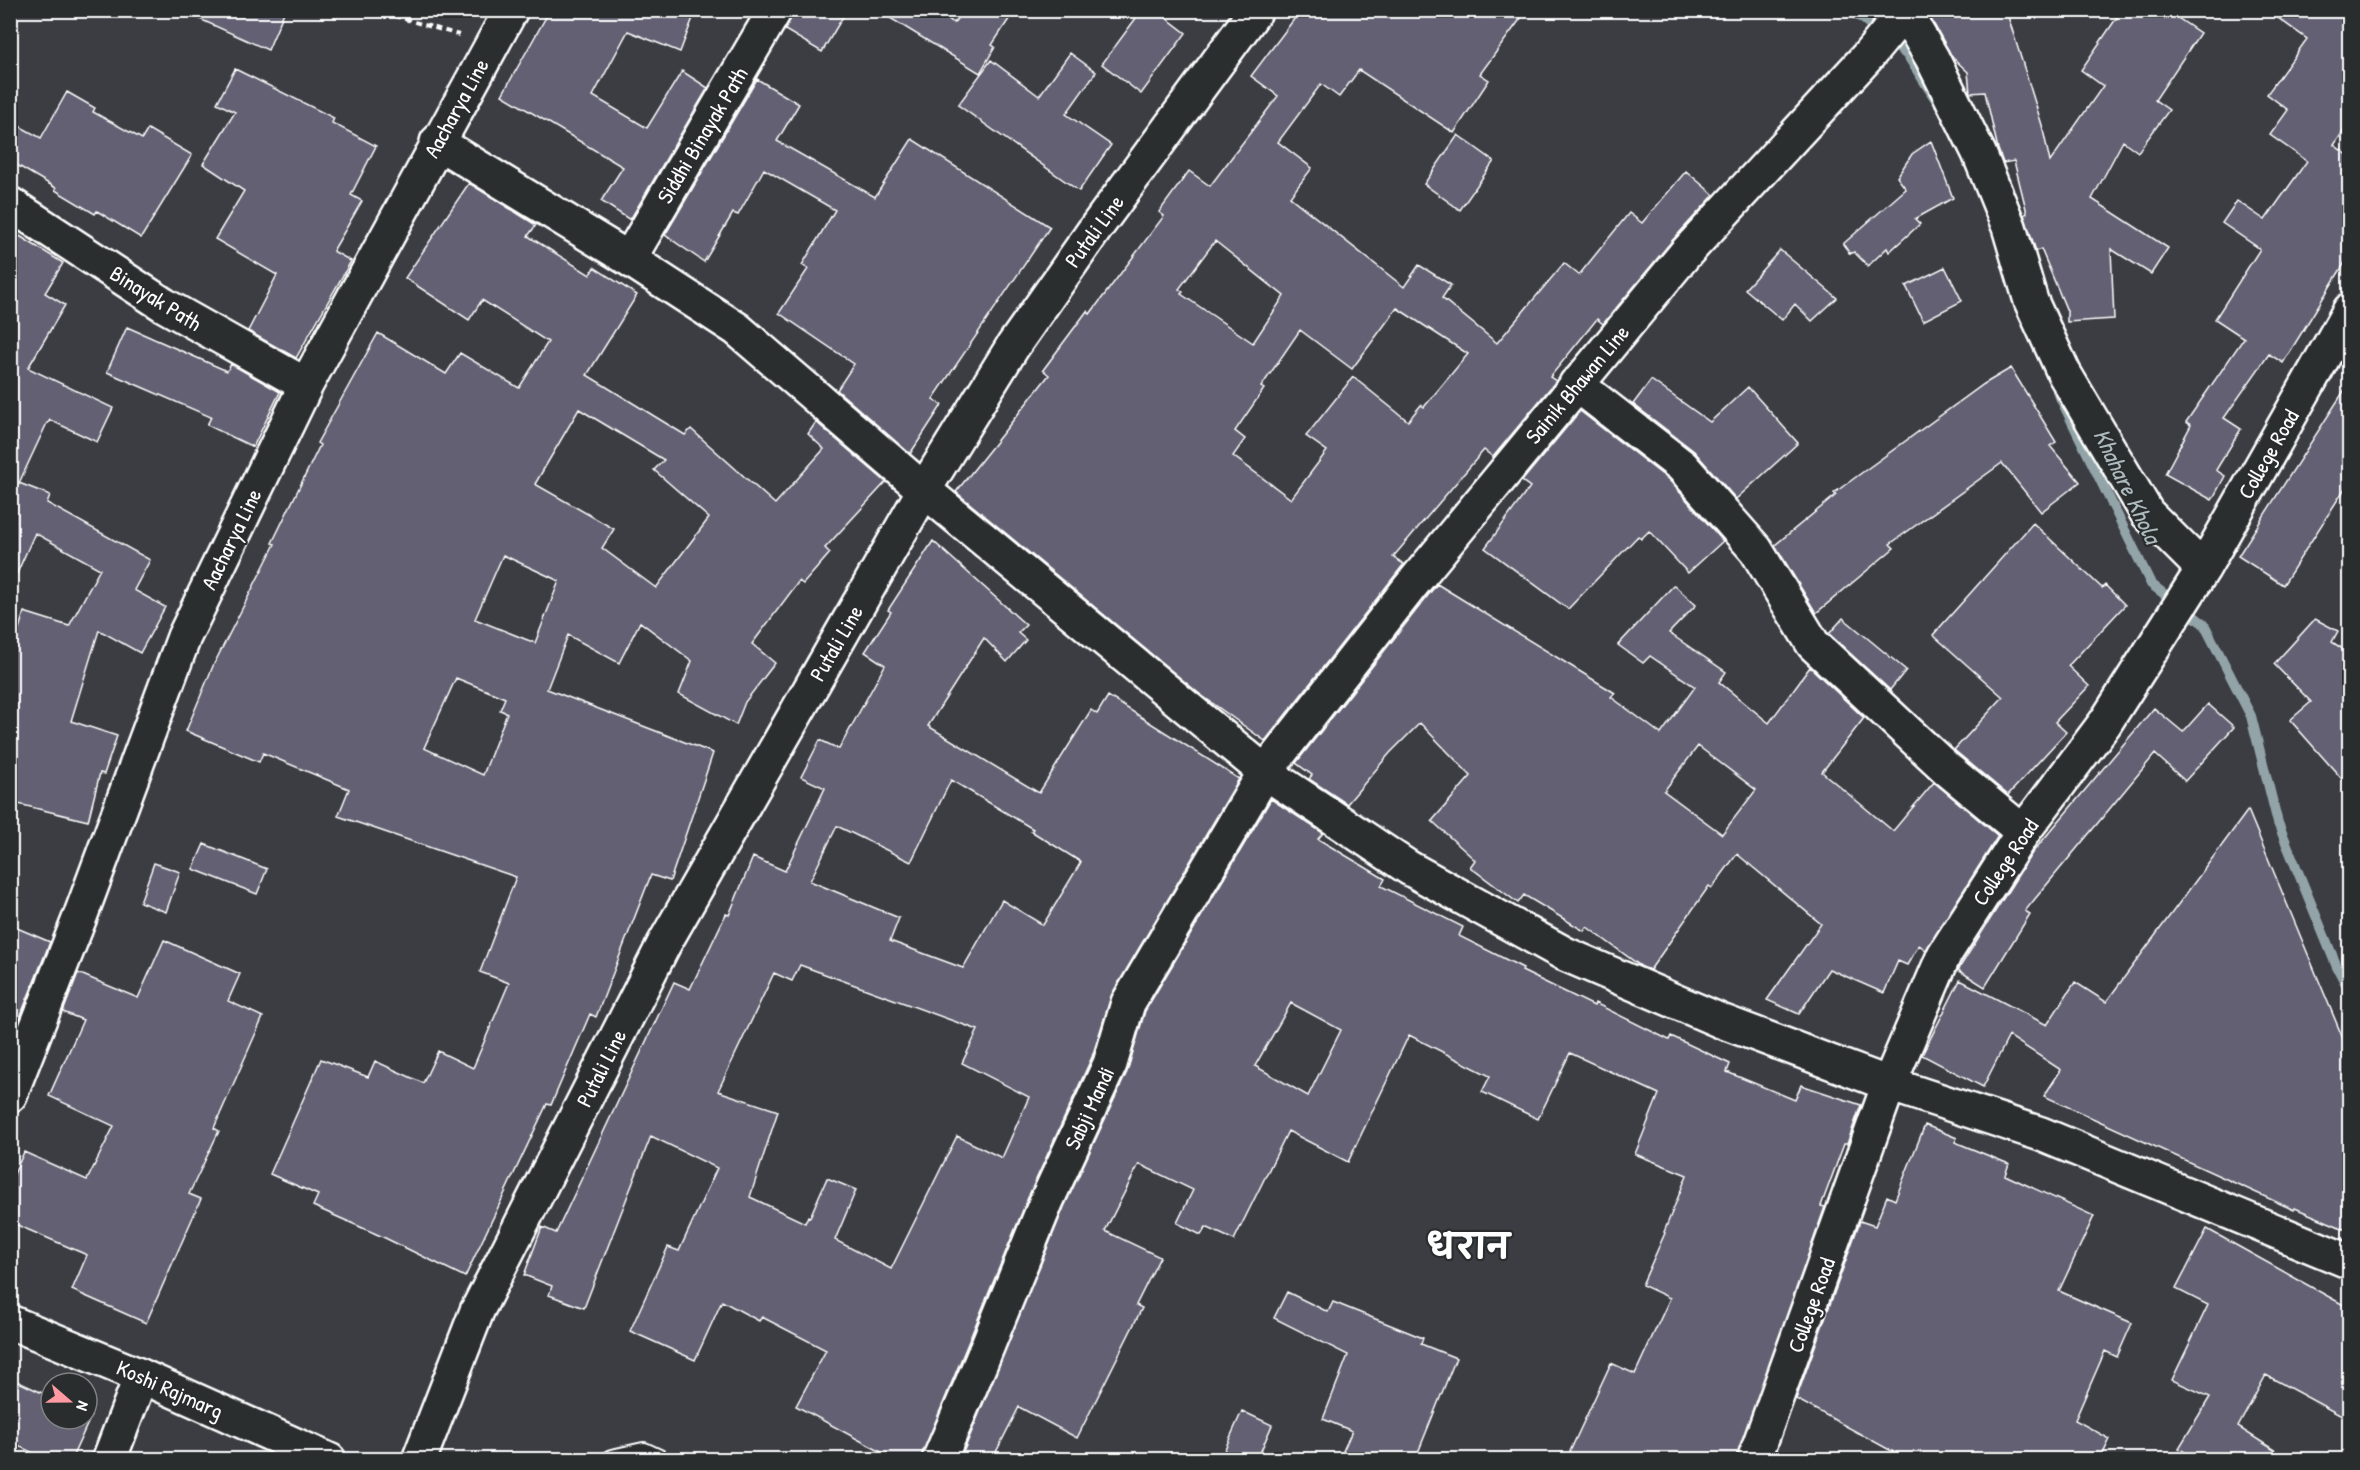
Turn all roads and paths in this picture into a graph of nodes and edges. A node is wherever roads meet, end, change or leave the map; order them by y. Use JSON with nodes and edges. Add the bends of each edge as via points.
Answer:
{"nodes":[{"id":1,"x":374,"y":10,"type":"edge"},
{"id":2,"x":511,"y":10,"type":"edge"},
{"id":3,"x":775,"y":10,"type":"edge"},
{"id":4,"x":1256,"y":10,"type":"edge"},
{"id":5,"x":1902,"y":16,"type":"edge"},
{"id":6,"x":492,"y":44,"type":"junction"},
{"id":7,"x":437,"y":142,"type":"junction"},
{"id":8,"x":10,"y":204,"type":"edge"},
{"id":9,"x":629,"y":259,"type":"junction"},
{"id":10,"x":2349,"y":310,"type":"edge"},
{"id":11,"x":1576,"y":384,"type":"junction"},
{"id":12,"x":306,"y":385,"type":"junction"},
{"id":13,"x":924,"y":490,"type":"junction"},
{"id":14,"x":2200,"y":574,"type":"junction"},
{"id":15,"x":1265,"y":772,"type":"junction"},
{"id":16,"x":2023,"y":832,"type":"junction"},
{"id":17,"x":1889,"y":1084,"type":"junction"},
{"id":18,"x":10,"y":1095,"type":"edge"},
{"id":19,"x":2349,"y":1262,"type":"edge"},
{"id":20,"x":10,"y":1322,"type":"edge"},
{"id":21,"x":141,"y":1376,"type":"junction"},
{"id":22,"x":109,"y":1460,"type":"edge"},
{"id":23,"x":328,"y":1460,"type":"edge"},
{"id":24,"x":418,"y":1460,"type":"edge"},
{"id":25,"x":612,"y":1460,"type":"edge"},
{"id":26,"x":659,"y":1460,"type":"edge"},
{"id":27,"x":939,"y":1460,"type":"edge"},
{"id":28,"x":1754,"y":1460,"type":"edge"}],
"edges":[{"from":1,"to":6,"type":"path"},
{"from":2,"to":6,"type":"street","name":"Aacharya Line"},
{"from":3,"to":9,"type":"street","name":"Siddhi Binayak Path"},
{"from":4,"to":13,"type":"street","name":"Putali Line","via":[[1019,336]]},
{"from":5,"to":11,"type":"street","name":"Sainik Bhawan Line","via":[[1685,254]]},
{"from":5,"to":14,"type":"street","via":[[1937,69],[1979,153],[2009,227],[2031,301],[2064,373],[2147,513]]},
{"from":6,"to":7,"type":"street","name":"Aacharya Line"},
{"from":7,"to":9,"type":"street"},
{"from":7,"to":12,"type":"street","name":"Aacharya Line"},
{"from":8,"to":12,"type":"street","name":"Binayak Path","via":[[164,305]]},
{"from":9,"to":13,"type":"street","via":[[737,329]]},
{"from":10,"to":14,"type":"street","name":"College Road"},
{"from":11,"to":15,"type":"street","name":"Sainik Bhawan Line"},
{"from":11,"to":16,"type":"street","via":[[1682,466],[1756,550],[1813,644],[1947,769]]},
{"from":12,"to":18,"type":"street","name":"Aacharya Line","via":[[184,637]]},
{"from":13,"to":15,"type":"street"},
{"from":13,"to":24,"type":"street","name":"Putali Line","via":[[664,944],[477,1311]]},
{"from":14,"to":16,"type":"street","name":"College Road","via":[[2105,723]]},
{"from":15,"to":17,"type":"street","via":[[1409,867],[1566,954],[1721,1021]]},
{"from":15,"to":27,"type":"street","name":"Sabji Mandi","via":[[1128,1004],[1110,1064],[1047,1200]]},
{"from":16,"to":17,"type":"street","name":"College Road","via":[[1944,955]]},
{"from":17,"to":19,"type":"street","via":[[2041,1134]]},
{"from":17,"to":28,"type":"street","name":"College Road"},
{"from":20,"to":21,"type":"street","name":"Koshi Rajmarg"},
{"from":21,"to":22,"type":"street"},
{"from":21,"to":23,"type":"street","name":"Koshi Rajmarg"},
{"from":25,"to":26,"type":"lane","via":[[644,1453]]}]}
